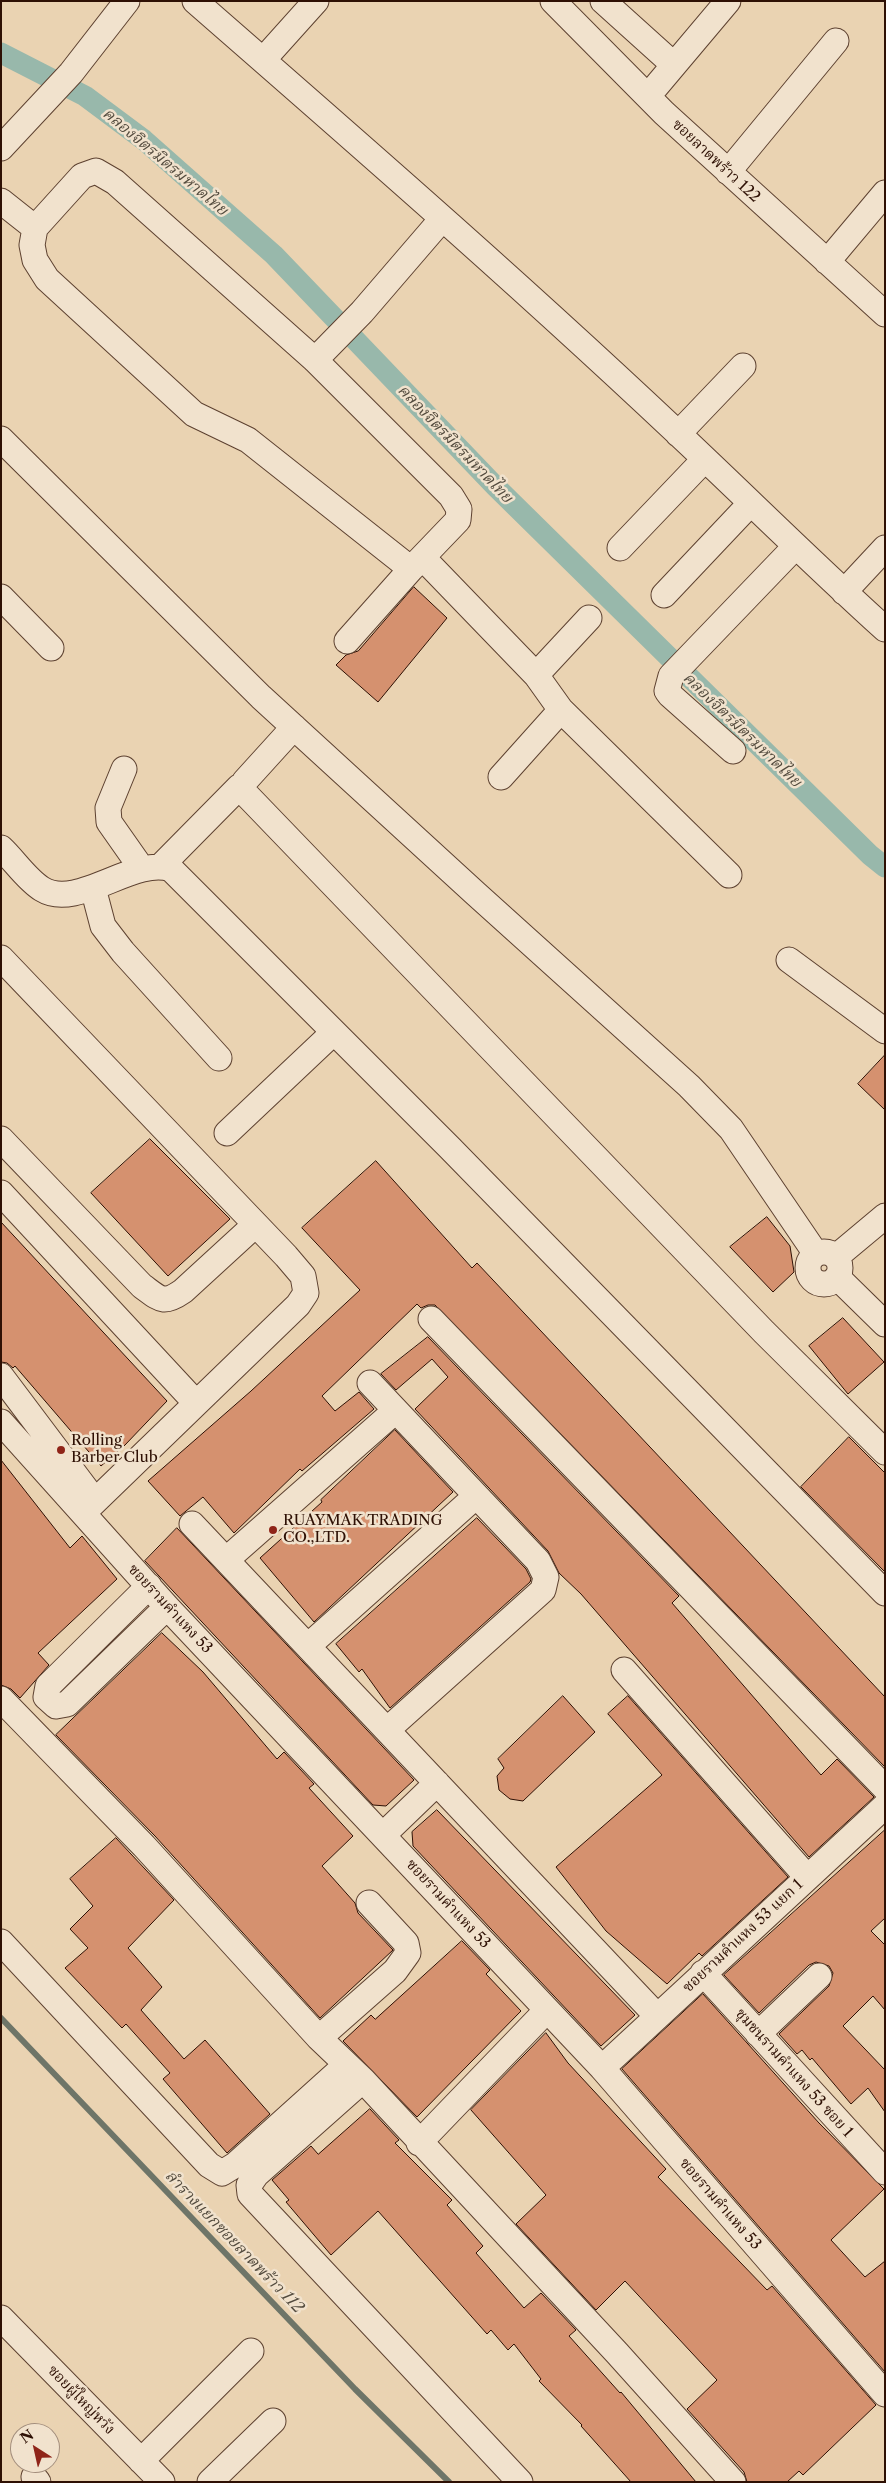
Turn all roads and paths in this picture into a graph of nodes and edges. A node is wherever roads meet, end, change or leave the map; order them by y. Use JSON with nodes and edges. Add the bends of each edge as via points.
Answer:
{"nodes":[{"id":1,"x":127,"y":1,"type":"edge"},
{"id":2,"x":195,"y":1,"type":"edge"},
{"id":3,"x":316,"y":1,"type":"edge"},
{"id":4,"x":553,"y":1,"type":"edge"},
{"id":5,"x":603,"y":1,"type":"edge"},
{"id":6,"x":728,"y":1,"type":"edge"},
{"id":7,"x":836,"y":41,"type":"dead end"},
{"id":8,"x":263,"y":60,"type":"junction"},
{"id":9,"x":674,"y":65,"type":"junction"},
{"id":10,"x":648,"y":96,"type":"junction"},
{"id":11,"x":1,"y":148,"type":"edge"},
{"id":12,"x":728,"y":172,"type":"junction"},
{"id":13,"x":885,"y":193,"type":"edge"},
{"id":14,"x":1,"y":200,"type":"edge"},
{"id":15,"x":442,"y":220,"type":"junction"},
{"id":16,"x":35,"y":228,"type":"junction"},
{"id":17,"x":827,"y":262,"type":"junction"},
{"id":18,"x":885,"y":314,"type":"edge"},
{"id":19,"x":315,"y":360,"type":"junction"},
{"id":20,"x":743,"y":366,"type":"dead end"},
{"id":21,"x":678,"y":434,"type":"junction"},
{"id":22,"x":1,"y":439,"type":"edge"},
{"id":23,"x":705,"y":459,"type":"junction"},
{"id":24,"x":750,"y":504,"type":"junction"},
{"id":25,"x":795,"y":547,"type":"junction"},
{"id":26,"x":620,"y":548,"type":"dead end"},
{"id":27,"x":885,"y":548,"type":"edge"},
{"id":28,"x":417,"y":563,"type":"junction"},
{"id":29,"x":844,"y":592,"type":"junction"},
{"id":30,"x":664,"y":595,"type":"dead end"},
{"id":31,"x":1,"y":597,"type":"edge"},
{"id":32,"x":589,"y":618,"type":"dead end"},
{"id":33,"x":885,"y":629,"type":"edge"},
{"id":34,"x":346,"y":641,"type":"dead end"},
{"id":35,"x":51,"y":648,"type":"dead end"},
{"id":36,"x":536,"y":674,"type":"junction"},
{"id":37,"x":561,"y":710,"type":"junction"},
{"id":38,"x":294,"y":727,"type":"junction"},
{"id":39,"x":733,"y":751,"type":"dead end"},
{"id":40,"x":124,"y":769,"type":"dead end"},
{"id":41,"x":501,"y":777,"type":"dead end"},
{"id":42,"x":245,"y":781,"type":"dead end"},
{"id":43,"x":1,"y":848,"type":"edge"},
{"id":44,"x":152,"y":867,"type":"junction"},
{"id":45,"x":729,"y":875,"type":"dead end"},
{"id":46,"x":93,"y":888,"type":"junction"},
{"id":47,"x":1,"y":958,"type":"edge"},
{"id":48,"x":789,"y":960,"type":"dead end"},
{"id":49,"x":334,"y":1032,"type":"junction"},
{"id":50,"x":885,"y":1032,"type":"edge"},
{"id":51,"x":219,"y":1058,"type":"dead end"},
{"id":52,"x":228,"y":1133,"type":"dead end"},
{"id":53,"x":1,"y":1139,"type":"edge"},
{"id":54,"x":1,"y":1193,"type":"edge"},
{"id":55,"x":885,"y":1216,"type":"edge"},
{"id":56,"x":255,"y":1225,"type":"junction"},
{"id":57,"x":830,"y":1263,"type":"junction"},
{"id":58,"x":431,"y":1319,"type":"dead end"},
{"id":59,"x":885,"y":1324,"type":"edge"},
{"id":60,"x":1,"y":1376,"type":"edge"},
{"id":61,"x":370,"y":1383,"type":"dead end"},
{"id":62,"x":196,"y":1403,"type":"junction"},
{"id":63,"x":395,"y":1411,"type":"junction"},
{"id":64,"x":1,"y":1422,"type":"edge"},
{"id":65,"x":885,"y":1452,"type":"edge"},
{"id":66,"x":476,"y":1497,"type":"junction"},
{"id":67,"x":89,"y":1507,"type":"junction"},
{"id":68,"x":192,"y":1524,"type":"dead end"},
{"id":69,"x":226,"y":1560,"type":"junction"},
{"id":70,"x":149,"y":1586,"type":"junction"},
{"id":71,"x":885,"y":1593,"type":"edge"},
{"id":72,"x":167,"y":1607,"type":"junction"},
{"id":73,"x":308,"y":1646,"type":"junction"},
{"id":74,"x":624,"y":1670,"type":"dead end"},
{"id":75,"x":1,"y":1699,"type":"edge"},
{"id":76,"x":387,"y":1730,"type":"junction"},
{"id":77,"x":437,"y":1783,"type":"junction"},
{"id":78,"x":884,"y":1804,"type":"edge"},
{"id":79,"x":383,"y":1834,"type":"junction"},
{"id":80,"x":807,"y":1877,"type":"junction"},
{"id":81,"x":369,"y":1903,"type":"dead end"},
{"id":82,"x":1,"y":1942,"type":"edge"},
{"id":83,"x":703,"y":1973,"type":"junction"},
{"id":84,"x":819,"y":1976,"type":"dead end"},
{"id":85,"x":547,"y":2010,"type":"junction"},
{"id":86,"x":657,"y":2016,"type":"junction"},
{"id":87,"x":758,"y":2034,"type":"junction"},
{"id":88,"x":319,"y":2038,"type":"junction"},
{"id":89,"x":602,"y":2068,"type":"junction"},
{"id":90,"x":354,"y":2073,"type":"junction"},
{"id":91,"x":419,"y":2143,"type":"junction"},
{"id":92,"x":885,"y":2172,"type":"edge"},
{"id":93,"x":1,"y":2318,"type":"edge"},
{"id":94,"x":251,"y":2351,"type":"dead end"},
{"id":95,"x":885,"y":2394,"type":"edge"},
{"id":96,"x":273,"y":2420,"type":"dead end"},
{"id":97,"x":141,"y":2461,"type":"junction"},
{"id":98,"x":162,"y":2482,"type":"edge"},
{"id":99,"x":210,"y":2482,"type":"edge"},
{"id":100,"x":520,"y":2482,"type":"edge"},
{"id":101,"x":733,"y":2482,"type":"edge"}],
"edges":[{"from":1,"to":11,"type":"street","via":[[71,73]]},
{"from":2,"to":8,"type":"street"},
{"from":3,"to":8,"type":"street"},
{"from":4,"to":10,"type":"street","name":"ซอยลาดพร้าว 122"},
{"from":5,"to":9,"type":"street"},
{"from":6,"to":9,"type":"street"},
{"from":7,"to":12,"type":"street"},
{"from":8,"to":15,"type":"street"},
{"from":9,"to":10,"type":"street"},
{"from":10,"to":12,"type":"street","name":"ซอยลาดพร้าว 122"},
{"from":12,"to":17,"type":"street","name":"ซอยลาดพร้าว 122"},
{"from":13,"to":17,"type":"street"},
{"from":14,"to":16,"type":"street"},
{"from":15,"to":19,"type":"street","via":[[362,312]]},
{"from":15,"to":21,"type":"street"},
{"from":16,"to":19,"type":"street","via":[[82,176],[96,171],[115,182]]},
{"from":16,"to":28,"type":"street","via":[[32,245],[35,260],[47,279],[194,414],[248,440]]},
{"from":17,"to":18,"type":"street","name":"ซอยลาดพร้าว 122"},
{"from":19,"to":28,"type":"street","via":[[451,496],[459,509],[458,520]]},
{"from":20,"to":21,"type":"street"},
{"from":21,"to":23,"type":"street"},
{"from":22,"to":38,"type":"street"},
{"from":23,"to":24,"type":"street"},
{"from":23,"to":26,"type":"street"},
{"from":24,"to":25,"type":"street"},
{"from":24,"to":30,"type":"street"},
{"from":25,"to":29,"type":"street"},
{"from":25,"to":39,"type":"street","via":[[671,676],[670,695]]},
{"from":27,"to":29,"type":"street"},
{"from":28,"to":34,"type":"street"},
{"from":28,"to":36,"type":"street"},
{"from":29,"to":33,"type":"street"},
{"from":31,"to":35,"type":"street"},
{"from":32,"to":36,"type":"street"},
{"from":36,"to":37,"type":"street"},
{"from":37,"to":41,"type":"street"},
{"from":37,"to":45,"type":"street"},
{"from":38,"to":42,"type":"street"},
{"from":38,"to":57,"type":"street","via":[[689,1086],[731,1130]]},
{"from":40,"to":44,"type":"street","via":[[108,808],[109,822]]},
{"from":43,"to":46,"type":"street","via":[[40,888],[54,895]]},
{"from":44,"to":46,"type":"street"},
{"from":44,"to":49,"type":"street","via":[[171,869]]},
{"from":44,"to":65,"type":"street","via":[[239,787],[764,1332]]},
{"from":46,"to":51,"type":"street","via":[[103,926]]},
{"from":47,"to":56,"type":"street"},
{"from":48,"to":50,"type":"street"},
{"from":49,"to":52,"type":"street"},
{"from":49,"to":71,"type":"street"},
{"from":53,"to":56,"type":"street","via":[[142,1286],[161,1300],[171,1300],[183,1291]]},
{"from":54,"to":62,"type":"street"},
{"from":55,"to":57,"type":"street"},
{"from":56,"to":62,"type":"street","via":[[303,1276],[306,1293],[298,1305]]},
{"from":57,"to":59,"type":"street"},
{"from":58,"to":78,"type":"street"},
{"from":60,"to":67,"type":"street"},
{"from":61,"to":63,"type":"street"},
{"from":62,"to":67,"type":"street"},
{"from":63,"to":66,"type":"street"},
{"from":63,"to":69,"type":"street"},
{"from":64,"to":67,"type":"street","name":"ซอยรามคำแหง 53"},
{"from":66,"to":73,"type":"street"},
{"from":66,"to":76,"type":"street","via":[[538,1561],[546,1577],[543,1590]]},
{"from":67,"to":70,"type":"street","name":"ซอยรามคำแหง 53"},
{"from":68,"to":69,"type":"street"},
{"from":69,"to":73,"type":"street"},
{"from":70,"to":72,"type":"street","name":"ซอยรามคำแหง 53"},
{"from":70,"to":72,"type":"street","via":[[48,1686],[46,1697],[56,1706],[67,1704]]},
{"from":72,"to":79,"type":"street","name":"ซอยรามคำแหง 53"},
{"from":73,"to":76,"type":"street"},
{"from":74,"to":80,"type":"street"},
{"from":75,"to":88,"type":"street","via":[[144,1846]]},
{"from":76,"to":77,"type":"street"},
{"from":77,"to":79,"type":"street"},
{"from":77,"to":86,"type":"street"},
{"from":78,"to":80,"type":"street","name":"ซอยรามคำแหง 53 แยก 1"},
{"from":79,"to":85,"type":"street","name":"ซอยรามคำแหง 53"},
{"from":80,"to":83,"type":"street","name":"ซอยรามคำแหง 53 แยก 1"},
{"from":81,"to":88,"type":"street","via":[[406,1943],[408,1954],[396,1971]]},
{"from":82,"to":90,"type":"street","via":[[209,2165],[222,2173]]},
{"from":83,"to":86,"type":"street","name":"ซอยรามคำแหง 53 แยก 1"},
{"from":83,"to":87,"type":"street","name":"ชุมชนรามคำแหง 53 ซอย 1"},
{"from":84,"to":87,"type":"street"},
{"from":85,"to":89,"type":"street","name":"ซอยรามคำแหง 53"},
{"from":85,"to":91,"type":"street"},
{"from":86,"to":89,"type":"street","name":"ซอยรามคำแหง 53 แยก 1"},
{"from":87,"to":92,"type":"street","name":"ชุมชนรามคำแหง 53 ซอย 1"},
{"from":88,"to":90,"type":"street"},
{"from":89,"to":95,"type":"street","name":"ซอยรามคำแหง 53"},
{"from":90,"to":91,"type":"street"},
{"from":90,"to":100,"type":"street","via":[[256,2175],[249,2185],[250,2194]]},
{"from":91,"to":101,"type":"street","via":[[618,2353]]},
{"from":93,"to":97,"type":"street","name":"ซอยผู้ใหญ่หวัง"},
{"from":94,"to":97,"type":"street"},
{"from":96,"to":99,"type":"street"},
{"from":97,"to":98,"type":"street","name":"ซอยผู้ใหญ่หวัง"}]}
